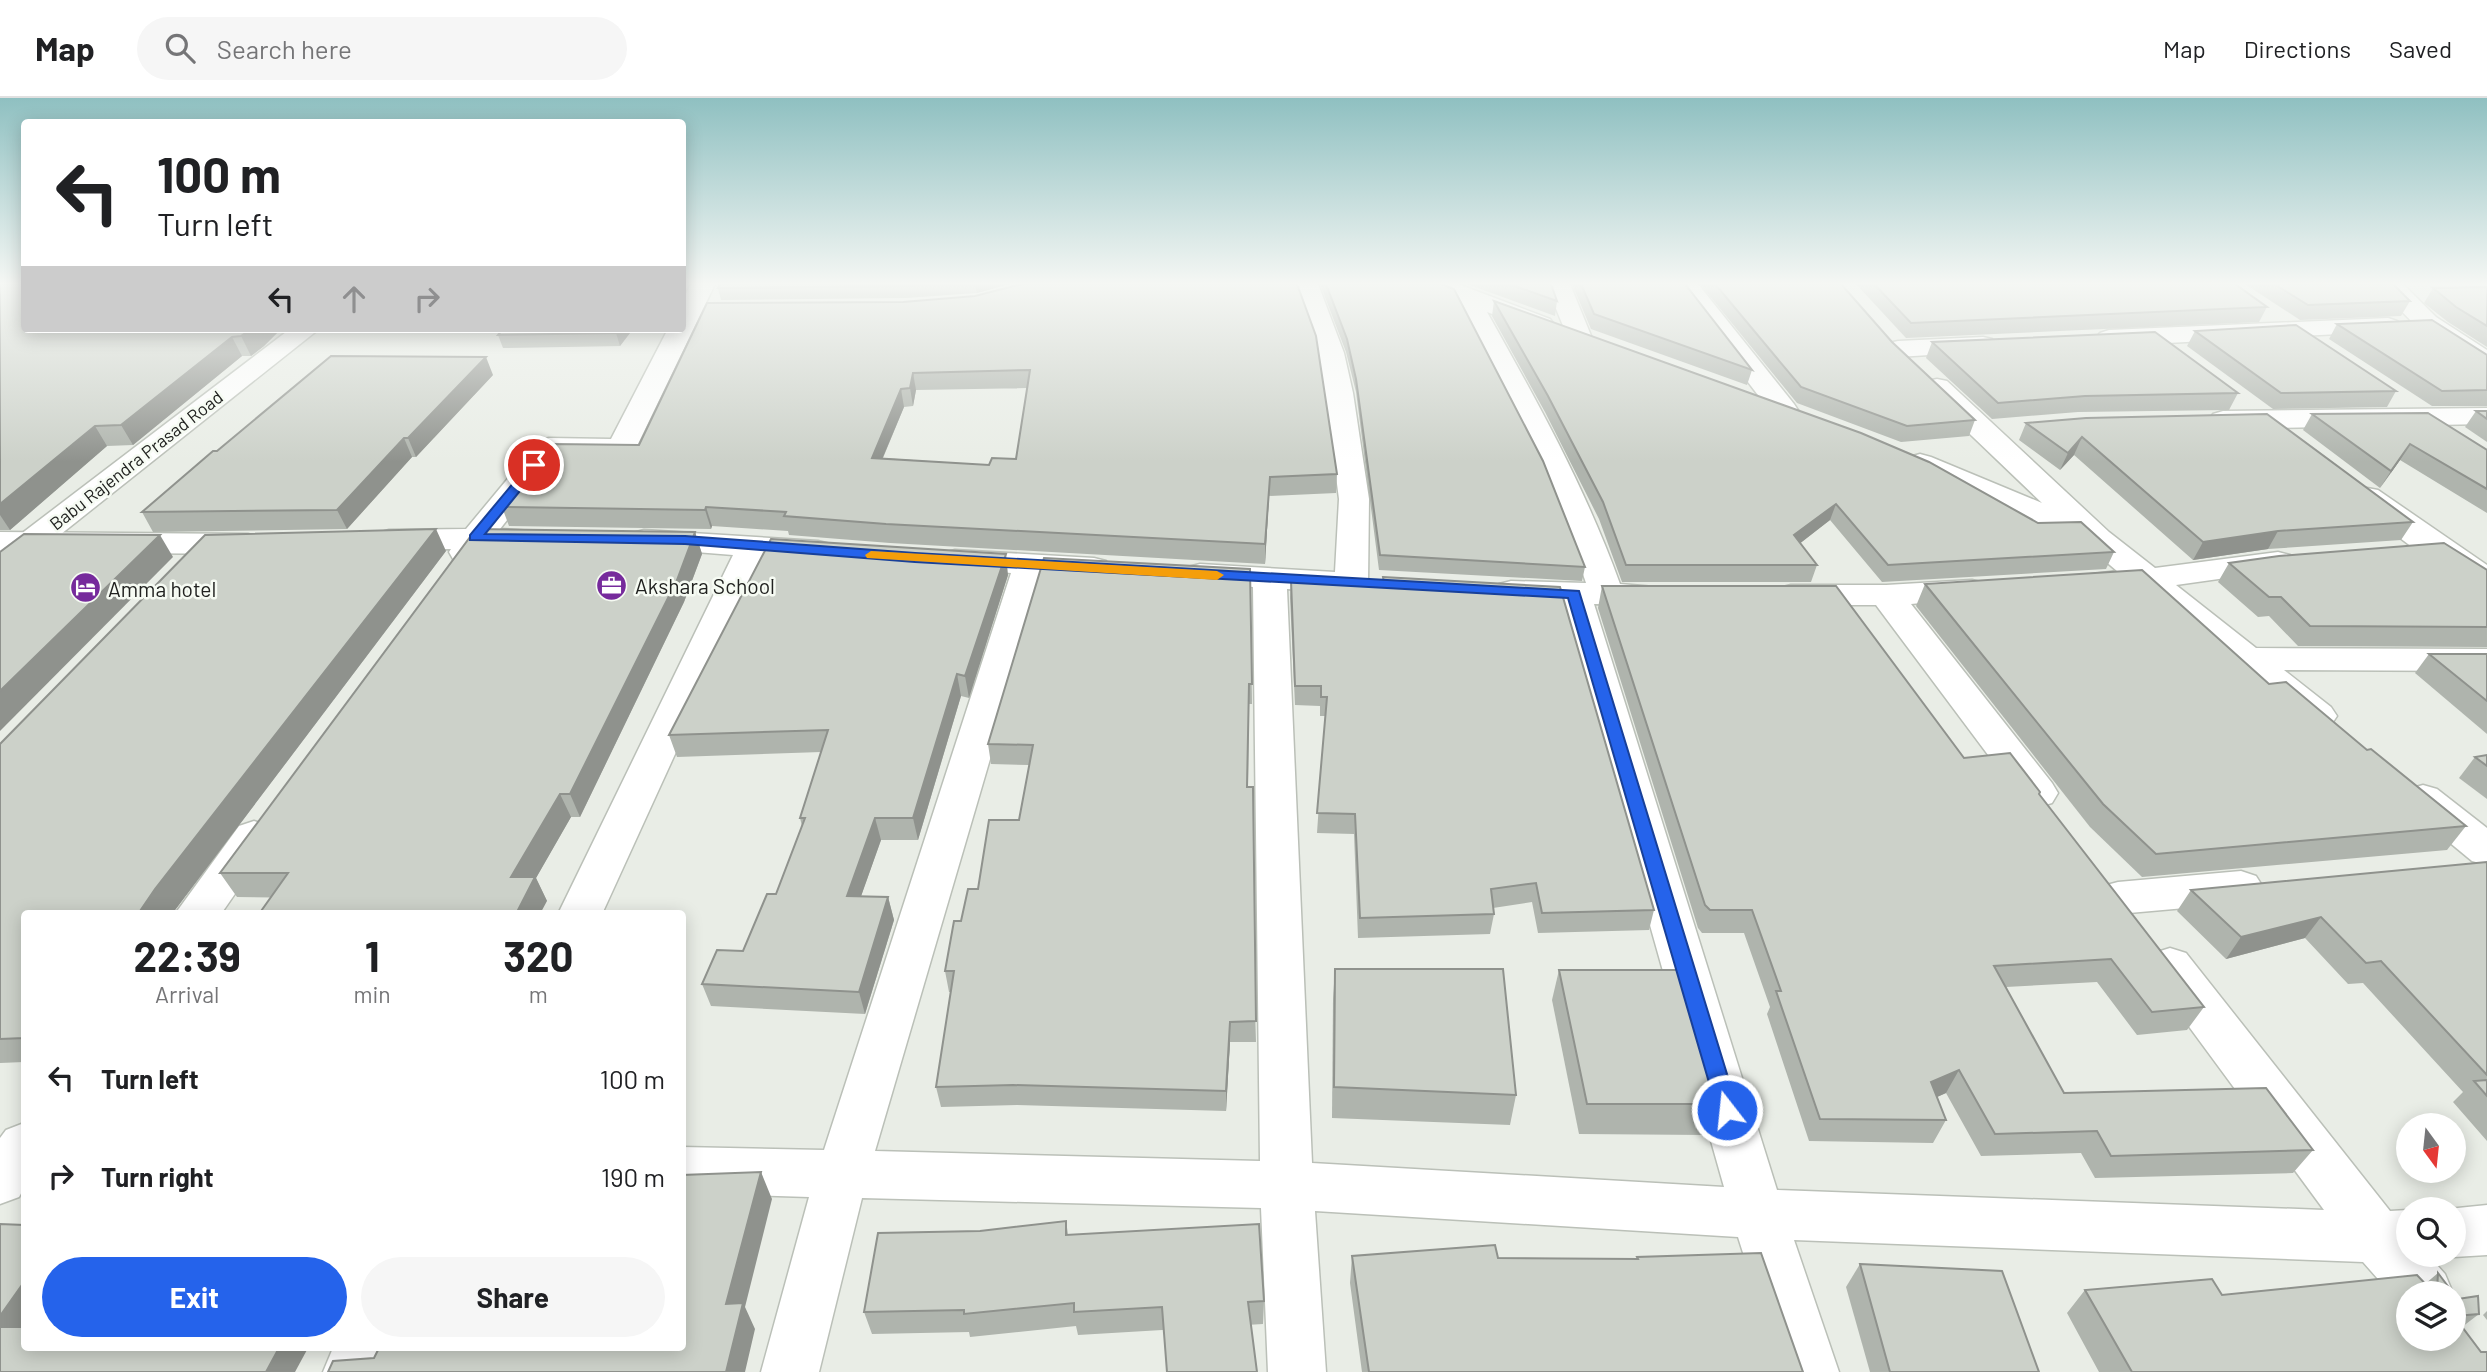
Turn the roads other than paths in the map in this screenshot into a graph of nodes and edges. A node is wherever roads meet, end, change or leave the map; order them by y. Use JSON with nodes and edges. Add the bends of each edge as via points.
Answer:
{"nodes":[{"id":1,"x":287,"y":343,"type":"edge"},
{"id":2,"x":674,"y":343,"type":"edge"},
{"id":3,"x":1328,"y":343,"type":"edge"},
{"id":4,"x":1491,"y":343,"type":"edge"},
{"id":5,"x":1736,"y":343,"type":"edge"},
{"id":6,"x":1893,"y":343,"type":"edge"},
{"id":7,"x":1989,"y":343,"type":"edge"},
{"id":8,"x":2163,"y":343,"type":"edge"},
{"id":9,"x":2315,"y":343,"type":"edge"},
{"id":10,"x":2460,"y":343,"type":"edge"},
{"id":11,"x":2005,"y":344,"type":"edge"},
{"id":12,"x":2326,"y":351,"type":"edge"},
{"id":13,"x":2186,"y":361,"type":"edge"},
{"id":14,"x":2487,"y":362,"type":"edge"},
{"id":15,"x":2382,"y":388,"type":"edge"},
{"id":16,"x":1737,"y":393,"type":"edge"},
{"id":17,"x":2229,"y":395,"type":"edge"},
{"id":18,"x":2487,"y":416,"type":"edge"},
{"id":19,"x":2426,"y":418,"type":"junction"},
{"id":20,"x":2262,"y":420,"type":"junction"},
{"id":21,"x":2196,"y":421,"type":"edge"},
{"id":22,"x":2023,"y":428,"type":"dead end"},
{"id":23,"x":1982,"y":431,"type":"junction"},
{"id":24,"x":2295,"y":444,"type":"edge"},
{"id":25,"x":2467,"y":445,"type":"edge"},
{"id":26,"x":1893,"y":452,"type":"edge"},
{"id":27,"x":2350,"y":484,"type":"edge"},
{"id":28,"x":475,"y":538,"type":"junction"},
{"id":29,"x":554,"y":539,"type":"edge"},
{"id":30,"x":2098,"y":539,"type":"junction"},
{"id":31,"x":620,"y":540,"type":"edge"},
{"id":32,"x":355,"y":541,"type":"edge"},
{"id":33,"x":274,"y":543,"type":"edge"},
{"id":34,"x":207,"y":545,"type":"junction"},
{"id":35,"x":754,"y":546,"type":"junction"},
{"id":36,"x":2438,"y":549,"type":"junction"},
{"id":37,"x":849,"y":553,"type":"edge"},
{"id":38,"x":2385,"y":553,"type":"edge"},
{"id":39,"x":7,"y":555,"type":"edge"},
{"id":40,"x":928,"y":558,"type":"edge"},
{"id":41,"x":2307,"y":559,"type":"edge"},
{"id":42,"x":1031,"y":564,"type":"junction"},
{"id":43,"x":1119,"y":569,"type":"edge"},
{"id":44,"x":1173,"y":573,"type":"edge"},
{"id":45,"x":179,"y":574,"type":"edge"},
{"id":46,"x":1270,"y":579,"type":"junction"},
{"id":47,"x":2146,"y":579,"type":"junction"},
{"id":48,"x":2487,"y":580,"type":"edge"},
{"id":49,"x":442,"y":582,"type":"edge"},
{"id":50,"x":2064,"y":584,"type":"edge"},
{"id":51,"x":1996,"y":588,"type":"edge"},
{"id":52,"x":1476,"y":589,"type":"edge"},
{"id":53,"x":1590,"y":595,"type":"junction"},
{"id":54,"x":1691,"y":595,"type":"edge"},
{"id":55,"x":1760,"y":595,"type":"edge"},
{"id":56,"x":1886,"y":595,"type":"junction"},
{"id":57,"x":2247,"y":659,"type":"junction"},
{"id":58,"x":2487,"y":660,"type":"edge"},
{"id":59,"x":2345,"y":737,"type":"edge"},
{"id":60,"x":2400,"y":780,"type":"edge"},
{"id":61,"x":270,"y":814,"type":"edge"},
{"id":62,"x":2060,"y":822,"type":"edge"},
{"id":63,"x":2487,"y":850,"type":"edge"},
{"id":64,"x":2282,"y":883,"type":"edge"},
{"id":65,"x":200,"y":910,"type":"edge"},
{"id":66,"x":582,"y":910,"type":"edge"},
{"id":67,"x":686,"y":1170,"type":"edge"},
{"id":68,"x":842,"y":1174,"type":"junction"},
{"id":69,"x":1287,"y":1185,"type":"junction"},
{"id":70,"x":1758,"y":1213,"type":"junction"},
{"id":71,"x":2487,"y":1230,"type":"edge"},
{"id":72,"x":2466,"y":1231,"type":"edge"},
{"id":73,"x":2393,"y":1236,"type":"edge"},
{"id":74,"x":2418,"y":1281,"type":"edge"},
{"id":75,"x":363,"y":1351,"type":"edge"},
{"id":76,"x":352,"y":1372,"type":"edge"},
{"id":77,"x":790,"y":1372,"type":"edge"},
{"id":78,"x":1297,"y":1372,"type":"edge"},
{"id":79,"x":1810,"y":1372,"type":"edge"}],
"edges":[{"from":1,"to":39,"type":"street","name":"Babu Rajendra Prasad Road"},
{"from":2,"to":28,"type":"street","via":[[621,448],[549,447]]},
{"from":3,"to":46,"type":"street","via":[[1339,393],[1365,583]]},
{"from":4,"to":53,"type":"street","via":[[1581,520]]},
{"from":5,"to":16,"type":"street","via":[[1796,414]]},
{"from":6,"to":23,"type":"street"},
{"from":7,"to":11,"type":"street"},
{"from":8,"to":13,"type":"street"},
{"from":9,"to":12,"type":"street"},
{"from":10,"to":14,"type":"street"},
{"from":15,"to":19,"type":"street"},
{"from":17,"to":20,"type":"street"},
{"from":18,"to":19,"type":"street"},
{"from":19,"to":20,"type":"street"},
{"from":19,"to":25,"type":"street"},
{"from":20,"to":21,"type":"street"},
{"from":20,"to":24,"type":"street"},
{"from":22,"to":23,"type":"street"},
{"from":23,"to":30,"type":"street"},
{"from":26,"to":30,"type":"street"},
{"from":27,"to":36,"type":"street"},
{"from":28,"to":29,"type":"street"},
{"from":28,"to":32,"type":"street"},
{"from":28,"to":49,"type":"street"},
{"from":30,"to":47,"type":"street"},
{"from":31,"to":35,"type":"street"},
{"from":33,"to":34,"type":"street"},
{"from":34,"to":39,"type":"street"},
{"from":34,"to":45,"type":"street"},
{"from":35,"to":37,"type":"street"},
{"from":35,"to":66,"type":"street"},
{"from":36,"to":38,"type":"street"},
{"from":36,"to":48,"type":"street"},
{"from":40,"to":42,"type":"street"},
{"from":41,"to":47,"type":"street"},
{"from":42,"to":43,"type":"street"},
{"from":42,"to":68,"type":"street"},
{"from":44,"to":46,"type":"street"},
{"from":46,"to":69,"type":"street"},
{"from":47,"to":50,"type":"street"},
{"from":47,"to":57,"type":"street"},
{"from":51,"to":56,"type":"street"},
{"from":52,"to":53,"type":"street"},
{"from":53,"to":54,"type":"street"},
{"from":53,"to":70,"type":"street"},
{"from":55,"to":56,"type":"street"},
{"from":56,"to":62,"type":"street"},
{"from":57,"to":58,"type":"street"},
{"from":57,"to":59,"type":"street"},
{"from":60,"to":63,"type":"street"},
{"from":61,"to":65,"type":"street"},
{"from":64,"to":73,"type":"street","via":[[2105,882]]},
{"from":67,"to":68,"type":"street"},
{"from":68,"to":69,"type":"street"},
{"from":68,"to":77,"type":"street"},
{"from":69,"to":70,"type":"street"},
{"from":69,"to":78,"type":"street"},
{"from":70,"to":73,"type":"street"},
{"from":70,"to":79,"type":"street"},
{"from":71,"to":72,"type":"street"},
{"from":73,"to":74,"type":"street"},
{"from":75,"to":76,"type":"street"}]}
